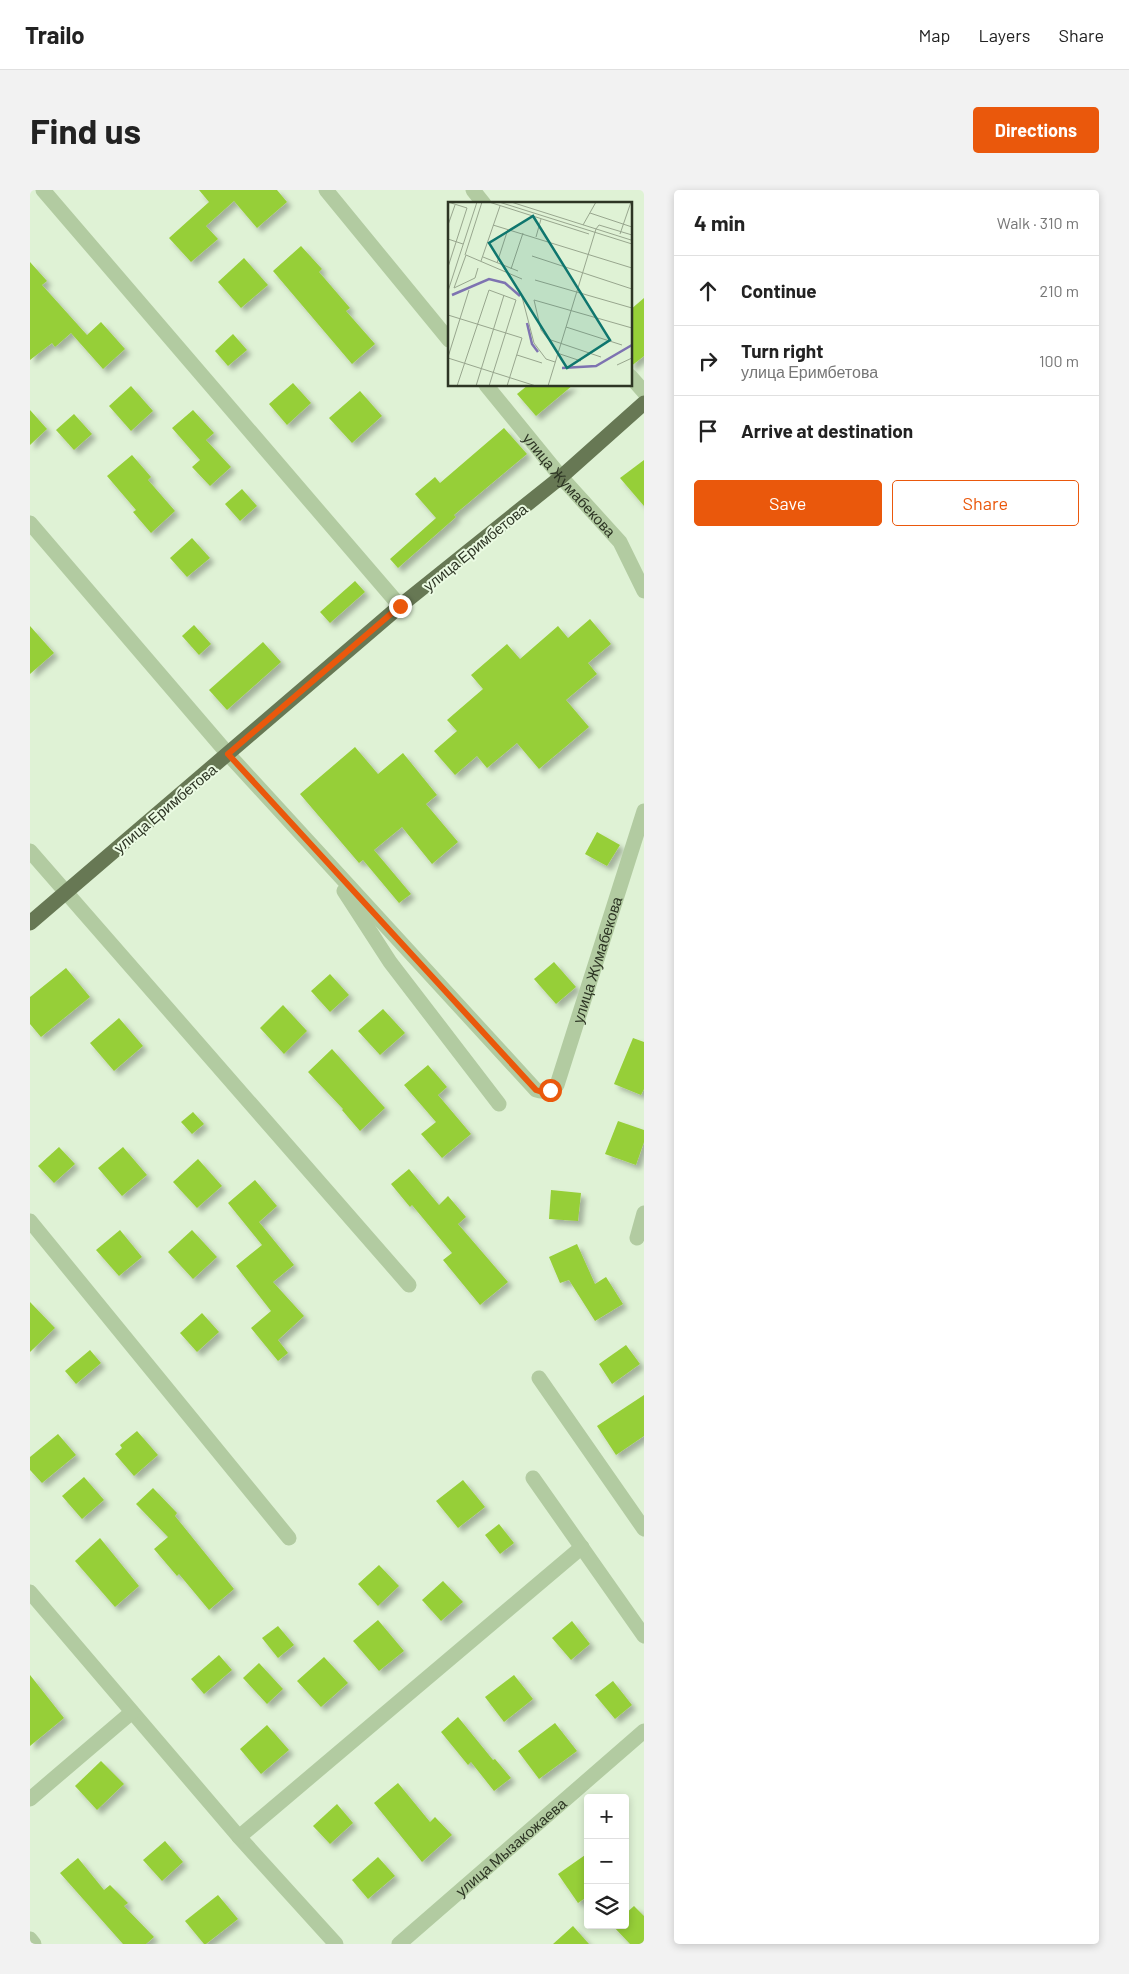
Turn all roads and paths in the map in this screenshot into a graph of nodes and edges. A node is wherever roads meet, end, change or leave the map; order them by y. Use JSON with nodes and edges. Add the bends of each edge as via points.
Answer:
{"nodes":[{"id":1,"x":43,"y":190,"type":"edge"},
{"id":2,"x":326,"y":190,"type":"edge"},
{"id":3,"x":473,"y":190,"type":"edge"},
{"id":4,"x":482,"y":202,"type":"edge"},
{"id":5,"x":448,"y":339,"type":"edge"},
{"id":6,"x":632,"y":378,"type":"edge"},
{"id":7,"x":487,"y":386,"type":"edge"},
{"id":8,"x":644,"y":392,"type":"edge"},
{"id":9,"x":644,"y":403,"type":"edge"},
{"id":10,"x":561,"y":477,"type":"junction"},
{"id":11,"x":30,"y":523,"type":"edge"},
{"id":12,"x":644,"y":591,"type":"edge"},
{"id":13,"x":400,"y":606,"type":"junction"},
{"id":14,"x":228,"y":754,"type":"junction"},
{"id":15,"x":644,"y":811,"type":"edge"},
{"id":16,"x":30,"y":851,"type":"edge"},
{"id":17,"x":320,"y":854,"type":"junction"},
{"id":18,"x":66,"y":891,"type":"junction"},
{"id":19,"x":30,"y":923,"type":"edge"},
{"id":20,"x":499,"y":1104,"type":"dead end"},
{"id":21,"x":644,"y":1213,"type":"edge"},
{"id":22,"x":30,"y":1221,"type":"edge"},
{"id":23,"x":637,"y":1238,"type":"dead end"},
{"id":24,"x":409,"y":1285,"type":"dead end"},
{"id":25,"x":539,"y":1378,"type":"dead end"},
{"id":26,"x":533,"y":1478,"type":"dead end"},
{"id":27,"x":644,"y":1530,"type":"edge"},
{"id":28,"x":289,"y":1538,"type":"dead end"},
{"id":29,"x":582,"y":1547,"type":"junction"},
{"id":30,"x":30,"y":1592,"type":"edge"},
{"id":31,"x":644,"y":1636,"type":"edge"},
{"id":32,"x":132,"y":1712,"type":"junction"},
{"id":33,"x":644,"y":1731,"type":"edge"},
{"id":34,"x":30,"y":1799,"type":"edge"},
{"id":35,"x":239,"y":1837,"type":"junction"},
{"id":36,"x":30,"y":1939,"type":"edge"},
{"id":37,"x":34,"y":1944,"type":"edge"},
{"id":38,"x":336,"y":1944,"type":"edge"},
{"id":39,"x":399,"y":1944,"type":"edge"}],
"edges":[{"from":1,"to":13,"type":"street"},
{"from":2,"to":5,"type":"street"},
{"from":3,"to":4,"type":"street"},
{"from":6,"to":8,"type":"street"},
{"from":7,"to":10,"type":"street","name":"улица Жумабекова"},
{"from":9,"to":10,"type":"main road","name":"улица Еримбетова"},
{"from":10,"to":12,"type":"street","name":"улица Жумабекова","via":[[620,542]]},
{"from":10,"to":13,"type":"main road","name":"улица Еримбетова"},
{"from":11,"to":14,"type":"street"},
{"from":13,"to":14,"type":"main road","name":"улица Еримбетова"},
{"from":14,"to":17,"type":"street"},
{"from":14,"to":18,"type":"main road","name":"улица Еримбетова"},
{"from":15,"to":17,"type":"street","name":"улица Жумабекова","via":[[557,1085],[542,1092],[536,1090]]},
{"from":16,"to":18,"type":"street"},
{"from":17,"to":20,"type":"street","via":[[390,962]]},
{"from":18,"to":19,"type":"main road","name":"улица Еримбетова"},
{"from":18,"to":24,"type":"street"},
{"from":21,"to":23,"type":"street"},
{"from":22,"to":28,"type":"street"},
{"from":25,"to":27,"type":"street"},
{"from":26,"to":29,"type":"street"},
{"from":29,"to":31,"type":"street"},
{"from":29,"to":35,"type":"street"},
{"from":30,"to":32,"type":"street"},
{"from":32,"to":34,"type":"street"},
{"from":32,"to":35,"type":"street"},
{"from":33,"to":39,"type":"street","name":"улица Мызакожаева"},
{"from":35,"to":38,"type":"street"},
{"from":36,"to":37,"type":"street"}]}
